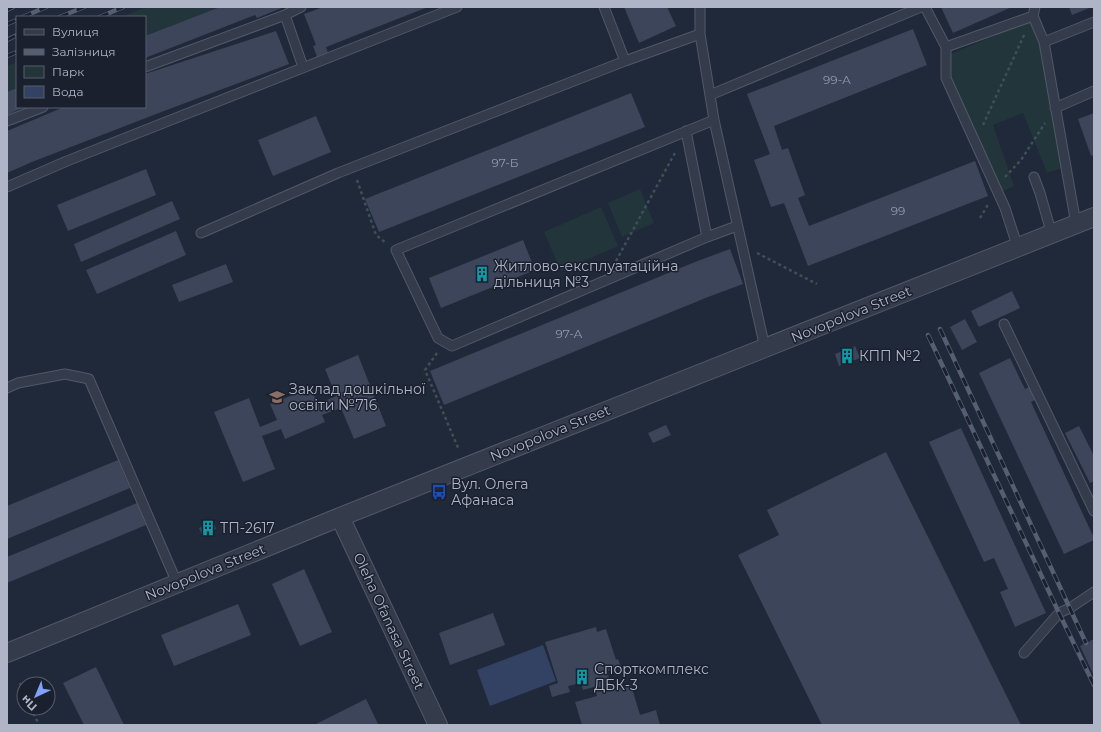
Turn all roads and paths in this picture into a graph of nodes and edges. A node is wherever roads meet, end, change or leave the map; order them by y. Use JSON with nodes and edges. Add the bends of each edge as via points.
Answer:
{"nodes":[{"id":1,"x":301,"y":7,"type":"edge"},
{"id":2,"x":457,"y":7,"type":"edge"},
{"id":3,"x":604,"y":7,"type":"edge"},
{"id":4,"x":700,"y":7,"type":"edge"},
{"id":5,"x":921,"y":7,"type":"edge"},
{"id":6,"x":924,"y":7,"type":"edge"},
{"id":7,"x":1035,"y":7,"type":"edge"},
{"id":8,"x":284,"y":15,"type":"junction"},
{"id":9,"x":1033,"y":16,"type":"junction"},
{"id":10,"x":1094,"y":22,"type":"edge"},
{"id":11,"x":700,"y":34,"type":"junction"},
{"id":12,"x":1044,"y":42,"type":"junction"},
{"id":13,"x":946,"y":47,"type":"junction"},
{"id":14,"x":625,"y":61,"type":"junction"},
{"id":15,"x":146,"y":67,"type":"edge"},
{"id":16,"x":303,"y":67,"type":"junction"},
{"id":17,"x":1094,"y":91,"type":"edge"},
{"id":18,"x":710,"y":95,"type":"junction"},
{"id":19,"x":40,"y":108,"type":"edge"},
{"id":20,"x":1055,"y":108,"type":"junction"},
{"id":21,"x":714,"y":120,"type":"junction"},
{"id":22,"x":7,"y":121,"type":"edge"},
{"id":23,"x":686,"y":132,"type":"junction"},
{"id":24,"x":979,"y":151,"type":"junction"},
{"id":25,"x":352,"y":168,"type":"junction"},
{"id":26,"x":1034,"y":178,"type":"dead end"},
{"id":27,"x":7,"y":187,"type":"edge"},
{"id":28,"x":997,"y":190,"type":"junction"},
{"id":29,"x":1094,"y":217,"type":"edge"},
{"id":30,"x":980,"y":218,"type":"dead end"},
{"id":31,"x":1076,"y":224,"type":"junction"},
{"id":32,"x":737,"y":226,"type":"junction"},
{"id":33,"x":201,"y":232,"type":"dead end"},
{"id":34,"x":1052,"y":235,"type":"junction"},
{"id":35,"x":707,"y":237,"type":"junction"},
{"id":36,"x":741,"y":245,"type":"junction"},
{"id":37,"x":1018,"y":248,"type":"junction"},
{"id":38,"x":396,"y":250,"type":"junction"},
{"id":39,"x":605,"y":280,"type":"junction"},
{"id":40,"x":817,"y":284,"type":"dead end"},
{"id":41,"x":1004,"y":324,"type":"dead end"},
{"id":42,"x":445,"y":342,"type":"junction"},
{"id":43,"x":765,"y":348,"type":"junction"},
{"id":44,"x":7,"y":388,"type":"edge"},
{"id":45,"x":459,"y":450,"type":"dead end"},
{"id":46,"x":1094,"y":511,"type":"edge"},
{"id":47,"x":340,"y":517,"type":"junction"},
{"id":48,"x":177,"y":583,"type":"junction"},
{"id":49,"x":1094,"y":592,"type":"edge"},
{"id":50,"x":7,"y":653,"type":"edge"},
{"id":51,"x":1024,"y":653,"type":"dead end"},
{"id":52,"x":438,"y":725,"type":"edge"}],
"edges":[{"from":1,"to":8,"type":"lane"},
{"from":2,"to":16,"type":"lane"},
{"from":3,"to":14,"type":"lane"},
{"from":4,"to":11,"type":"lane"},
{"from":5,"to":18,"type":"lane"},
{"from":6,"to":13,"type":"lane"},
{"from":7,"to":9,"type":"lane"},
{"from":8,"to":15,"type":"lane"},
{"from":8,"to":16,"type":"lane"},
{"from":9,"to":12,"type":"lane"},
{"from":9,"to":13,"type":"lane"},
{"from":9,"to":24,"type":"path","via":[[981,127]]},
{"from":10,"to":12,"type":"lane"},
{"from":11,"to":14,"type":"lane"},
{"from":11,"to":18,"type":"lane"},
{"from":12,"to":20,"type":"lane"},
{"from":13,"to":24,"type":"lane","via":[[946,78]]},
{"from":14,"to":25,"type":"lane"},
{"from":16,"to":27,"type":"lane","via":[[67,160]]},
{"from":17,"to":20,"type":"lane"},
{"from":18,"to":21,"type":"lane"},
{"from":19,"to":22,"type":"lane"},
{"from":20,"to":28,"type":"path","via":[[1021,160],[1005,176]]},
{"from":20,"to":31,"type":"lane"},
{"from":21,"to":23,"type":"lane"},
{"from":21,"to":32,"type":"lane"},
{"from":23,"to":35,"type":"lane"},
{"from":23,"to":38,"type":"lane"},
{"from":23,"to":39,"type":"path"},
{"from":24,"to":28,"type":"lane"},
{"from":25,"to":33,"type":"lane"},
{"from":25,"to":38,"type":"path","via":[[376,235]]},
{"from":26,"to":34,"type":"lane"},
{"from":28,"to":30,"type":"path"},
{"from":28,"to":37,"type":"lane"},
{"from":29,"to":31,"type":"street","name":"Novopolova Street"},
{"from":31,"to":34,"type":"street","name":"Novopolova Street"},
{"from":32,"to":35,"type":"lane"},
{"from":32,"to":36,"type":"lane"},
{"from":34,"to":37,"type":"street","name":"Novopolova Street"},
{"from":35,"to":39,"type":"lane"},
{"from":36,"to":40,"type":"path"},
{"from":36,"to":43,"type":"lane"},
{"from":37,"to":43,"type":"street","name":"Novopolova Street"},
{"from":38,"to":42,"type":"lane","via":[[438,338]]},
{"from":39,"to":42,"type":"lane","via":[[452,346]]},
{"from":41,"to":46,"type":"lane"},
{"from":42,"to":45,"type":"path","via":[[424,370]]},
{"from":43,"to":47,"type":"street","name":"Novopolova Street"},
{"from":44,"to":48,"type":"lane","via":[[18,383],[65,374],[90,379]]},
{"from":47,"to":48,"type":"street","name":"Novopolova Street"},
{"from":47,"to":52,"type":"street","name":"Oleha Ofanasa Street"},
{"from":48,"to":50,"type":"street","name":"Novopolova Street"},
{"from":49,"to":51,"type":"lane","via":[[1059,613]]}]}
